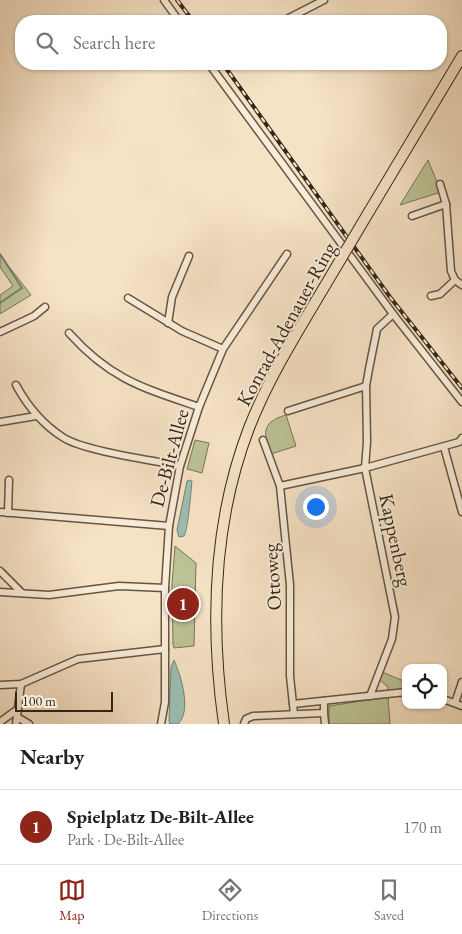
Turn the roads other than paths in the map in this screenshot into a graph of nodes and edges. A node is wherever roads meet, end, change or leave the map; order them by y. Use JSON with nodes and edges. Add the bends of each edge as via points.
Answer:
{"nodes":[{"id":1,"x":164,"y":0,"type":"edge"},
{"id":2,"x":324,"y":0,"type":"edge"},
{"id":3,"x":175,"y":15,"type":"edge"},
{"id":4,"x":295,"y":15,"type":"edge"},
{"id":5,"x":462,"y":56,"type":"edge"},
{"id":6,"x":213,"y":70,"type":"edge"},
{"id":7,"x":440,"y":184,"type":"dead end"},
{"id":8,"x":446,"y":204,"type":"junction"},
{"id":9,"x":412,"y":216,"type":"dead end"},
{"id":10,"x":287,"y":254,"type":"dead end"},
{"id":11,"x":189,"y":256,"type":"dead end"},
{"id":12,"x":455,"y":280,"type":"junction"},
{"id":13,"x":462,"y":286,"type":"edge"},
{"id":14,"x":431,"y":296,"type":"dead end"},
{"id":15,"x":128,"y":298,"type":"dead end"},
{"id":16,"x":45,"y":307,"type":"dead end"},
{"id":17,"x":393,"y":314,"type":"junction"},
{"id":18,"x":168,"y":323,"type":"junction"},
{"id":19,"x":0,"y":332,"type":"edge"},
{"id":20,"x":70,"y":333,"type":"dead end"},
{"id":21,"x":223,"y":349,"type":"junction"},
{"id":22,"x":16,"y":385,"type":"dead end"},
{"id":23,"x":366,"y":386,"type":"junction"},
{"id":24,"x":462,"y":402,"type":"edge"},
{"id":25,"x":199,"y":407,"type":"junction"},
{"id":26,"x":288,"y":411,"type":"dead end"},
{"id":27,"x":36,"y":416,"type":"junction"},
{"id":28,"x":0,"y":422,"type":"edge"},
{"id":29,"x":462,"y":438,"type":"edge"},
{"id":30,"x":263,"y":440,"type":"dead end"},
{"id":31,"x":444,"y":447,"type":"junction"},
{"id":32,"x":180,"y":466,"type":"junction"},
{"id":33,"x":365,"y":468,"type":"junction"},
{"id":34,"x":9,"y":480,"type":"dead end"},
{"id":35,"x":280,"y":486,"type":"junction"},
{"id":36,"x":0,"y":512,"type":"edge"},
{"id":37,"x":462,"y":512,"type":"edge"},
{"id":38,"x":8,"y":513,"type":"junction"},
{"id":39,"x":169,"y":526,"type":"junction"},
{"id":40,"x":0,"y":571,"type":"edge"},
{"id":41,"x":165,"y":588,"type":"junction"},
{"id":42,"x":0,"y":592,"type":"edge"},
{"id":43,"x":22,"y":593,"type":"junction"},
{"id":44,"x":165,"y":649,"type":"junction"},
{"id":45,"x":462,"y":682,"type":"edge"},
{"id":46,"x":21,"y":684,"type":"junction"},
{"id":47,"x":0,"y":685,"type":"edge"},
{"id":48,"x":402,"y":692,"type":"edge"},
{"id":49,"x":370,"y":696,"type":"junction"},
{"id":50,"x":447,"y":700,"type":"edge"},
{"id":51,"x":324,"y":701,"type":"junction"},
{"id":52,"x":454,"y":703,"type":"junction"},
{"id":53,"x":293,"y":704,"type":"junction"},
{"id":54,"x":462,"y":706,"type":"edge"},
{"id":55,"x":18,"y":709,"type":"junction"},
{"id":56,"x":324,"y":713,"type":"junction"},
{"id":57,"x":294,"y":714,"type":"junction"},
{"id":58,"x":16,"y":721,"type":"edge"},
{"id":59,"x":0,"y":722,"type":"edge"},
{"id":60,"x":30,"y":724,"type":"edge"},
{"id":61,"x":161,"y":724,"type":"edge"},
{"id":62,"x":224,"y":724,"type":"edge"},
{"id":63,"x":244,"y":724,"type":"edge"},
{"id":64,"x":325,"y":724,"type":"edge"}],
"edges":[{"from":1,"to":3,"type":"street"},
{"from":2,"to":4,"type":"street"},
{"from":5,"to":62,"type":"main road","name":"Konrad-Adenauer-Ring","bridge":true,"via":[[275,372],[241,453],[229,494],[216,589],[216,647]]},
{"from":6,"to":17,"type":"street"},
{"from":7,"to":8,"type":"street"},
{"from":8,"to":9,"type":"street"},
{"from":8,"to":12,"type":"street","via":[[449,259]]},
{"from":10,"to":21,"type":"street","name":"De-Bilt-Allee"},
{"from":11,"to":18,"type":"street","via":[[172,297]]},
{"from":12,"to":13,"type":"street"},
{"from":12,"to":14,"type":"street","via":[[440,294]]},
{"from":15,"to":18,"type":"street"},
{"from":16,"to":19,"type":"street","via":[[34,316]]},
{"from":17,"to":23,"type":"street","name":"Kappenberg","via":[[377,329]]},
{"from":17,"to":24,"type":"street"},
{"from":18,"to":21,"type":"street"},
{"from":20,"to":25,"type":"street","via":[[98,363],[136,386]]},
{"from":21,"to":25,"type":"street","name":"De-Bilt-Allee"},
{"from":22,"to":27,"type":"street"},
{"from":23,"to":26,"type":"street"},
{"from":23,"to":33,"type":"street","name":"Kappenberg","via":[[368,442]]},
{"from":25,"to":32,"type":"street","name":"De-Bilt-Allee"},
{"from":27,"to":28,"type":"street"},
{"from":27,"to":32,"type":"street","via":[[66,439]]},
{"from":29,"to":31,"type":"street"},
{"from":30,"to":35,"type":"street","name":"Ottoweg"},
{"from":31,"to":33,"type":"street"},
{"from":31,"to":37,"type":"street"},
{"from":32,"to":39,"type":"street","name":"De-Bilt-Allee"},
{"from":33,"to":35,"type":"street"},
{"from":33,"to":49,"type":"street","name":"Kappenberg","via":[[395,617],[392,639]]},
{"from":34,"to":38,"type":"street"},
{"from":35,"to":53,"type":"street","name":"Ottoweg","via":[[290,585]]},
{"from":36,"to":38,"type":"street"},
{"from":38,"to":39,"type":"street"},
{"from":39,"to":41,"type":"street","name":"De-Bilt-Allee"},
{"from":40,"to":43,"type":"street"},
{"from":41,"to":43,"type":"street","via":[[119,586],[49,596]]},
{"from":41,"to":44,"type":"street","name":"De-Bilt-Allee"},
{"from":42,"to":43,"type":"street"},
{"from":44,"to":46,"type":"street","via":[[78,659]]},
{"from":44,"to":61,"type":"street","name":"De-Bilt-Allee","via":[[165,702]]},
{"from":45,"to":52,"type":"street"},
{"from":46,"to":47,"type":"street"},
{"from":46,"to":55,"type":"street"},
{"from":48,"to":49,"type":"street"},
{"from":49,"to":51,"type":"street"},
{"from":50,"to":52,"type":"street"},
{"from":51,"to":53,"type":"street"},
{"from":51,"to":56,"type":"street"},
{"from":52,"to":54,"type":"street"},
{"from":53,"to":57,"type":"street","name":"Ottoweg"},
{"from":55,"to":58,"type":"street"},
{"from":55,"to":59,"type":"street"},
{"from":56,"to":57,"type":"street"},
{"from":56,"to":64,"type":"street"},
{"from":57,"to":63,"type":"street","via":[[253,716]]},
{"from":58,"to":60,"type":"street"}]}
